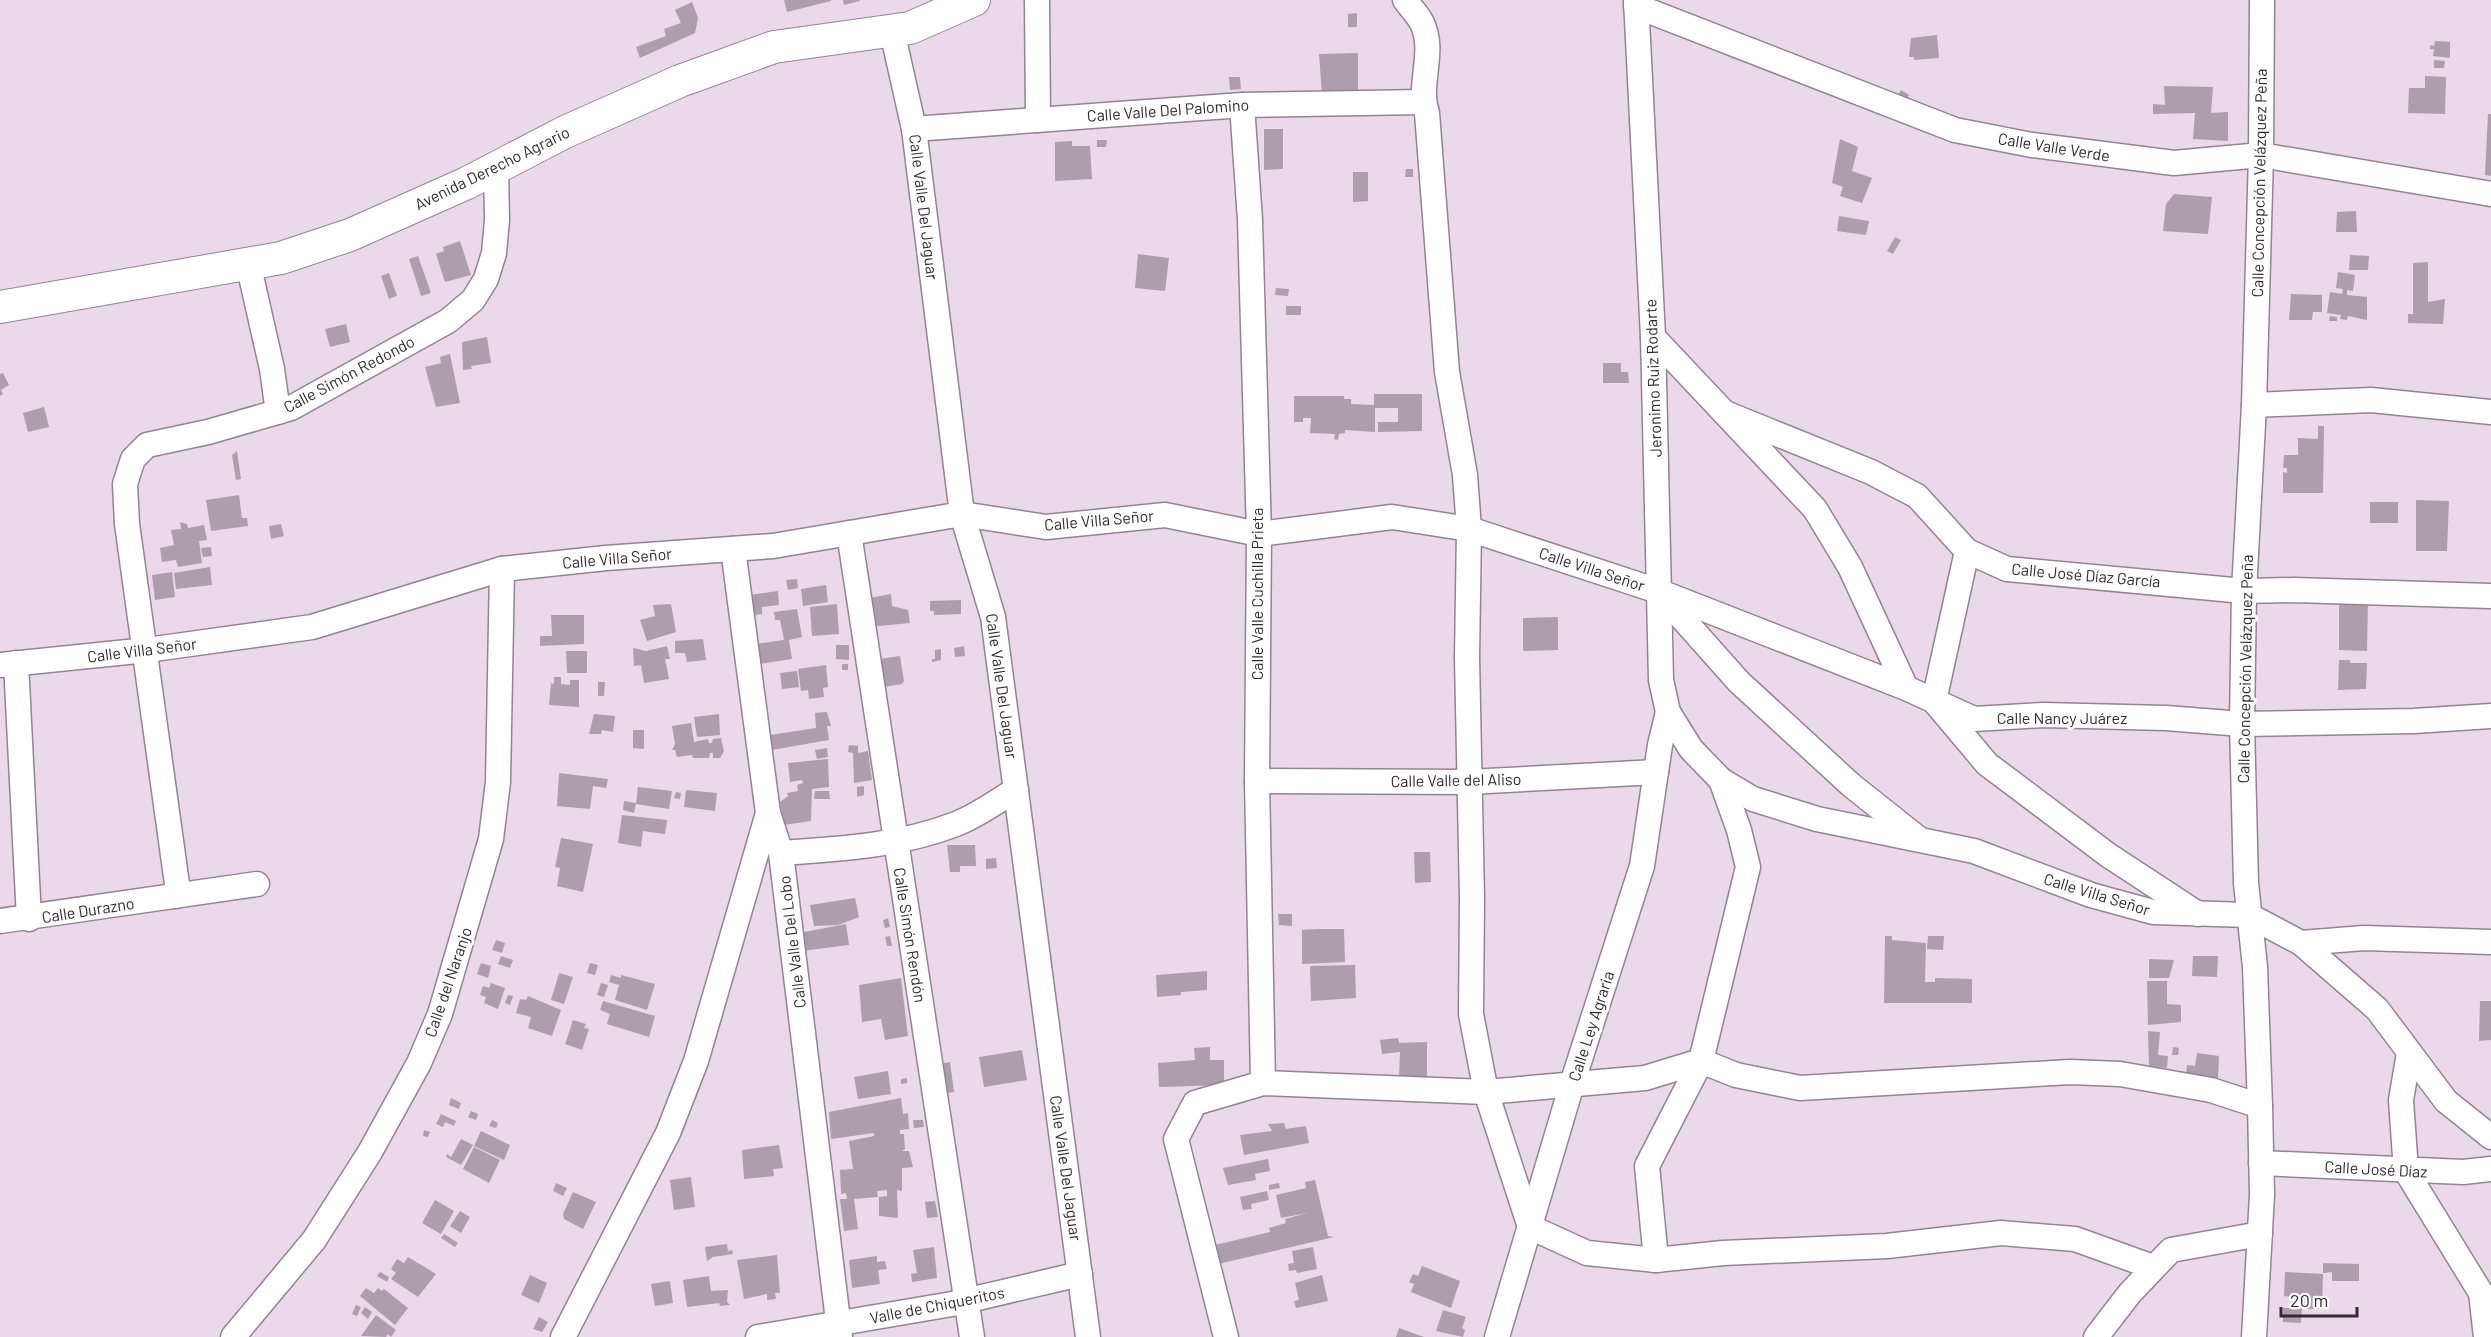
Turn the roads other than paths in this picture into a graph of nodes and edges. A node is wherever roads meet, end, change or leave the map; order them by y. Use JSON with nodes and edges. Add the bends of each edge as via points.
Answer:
{"nodes":[{"id":1,"x":974,"y":0,"type":"edge"},
{"id":2,"x":1037,"y":0,"type":"edge"},
{"id":3,"x":1405,"y":0,"type":"edge"},
{"id":4,"x":2262,"y":0,"type":"edge"},
{"id":5,"x":1636,"y":3,"type":"edge"},
{"id":6,"x":1421,"y":12,"type":"edge"},
{"id":7,"x":892,"y":31,"type":"junction"},
{"id":8,"x":1423,"y":102,"type":"junction"},
{"id":9,"x":1242,"y":105,"type":"junction"},
{"id":10,"x":1038,"y":120,"type":"junction"},
{"id":11,"x":914,"y":129,"type":"junction"},
{"id":12,"x":2261,"y":155,"type":"junction"},
{"id":13,"x":496,"y":169,"type":"junction"},
{"id":14,"x":2491,"y":194,"type":"edge"},
{"id":15,"x":248,"y":263,"type":"junction"},
{"id":16,"x":0,"y":307,"type":"edge"},
{"id":17,"x":1653,"y":337,"type":"junction"},
{"id":18,"x":2254,"y":405,"type":"junction"},
{"id":19,"x":278,"y":412,"type":"junction"},
{"id":20,"x":2491,"y":412,"type":"edge"},
{"id":21,"x":1725,"y":413,"type":"junction"},
{"id":22,"x":962,"y":514,"type":"junction"},
{"id":23,"x":1469,"y":529,"type":"junction"},
{"id":24,"x":849,"y":533,"type":"junction"},
{"id":25,"x":1259,"y":534,"type":"junction"},
{"id":26,"x":733,"y":549,"type":"junction"},
{"id":27,"x":1967,"y":551,"type":"junction"},
{"id":28,"x":502,"y":569,"type":"junction"},
{"id":29,"x":1658,"y":591,"type":"junction"},
{"id":30,"x":2244,"y":591,"type":"junction"},
{"id":31,"x":2491,"y":596,"type":"edge"},
{"id":32,"x":147,"y":650,"type":"junction"},
{"id":33,"x":8,"y":664,"type":"edge"},
{"id":34,"x":1906,"y":688,"type":"junction"},
{"id":35,"x":1934,"y":701,"type":"junction"},
{"id":36,"x":1668,"y":712,"type":"junction"},
{"id":37,"x":2491,"y":716,"type":"edge"},
{"id":38,"x":2242,"y":724,"type":"junction"},
{"id":39,"x":1691,"y":749,"type":"joint"},
{"id":40,"x":1656,"y":772,"type":"junction"},
{"id":41,"x":1721,"y":780,"type":"junction"},
{"id":42,"x":1257,"y":781,"type":"junction"},
{"id":43,"x":1469,"y":782,"type":"junction"},
{"id":44,"x":1016,"y":790,"type":"junction"},
{"id":45,"x":768,"y":813,"type":"junction"},
{"id":46,"x":1919,"y":839,"type":"junction"},
{"id":47,"x":896,"y":841,"type":"junction"},
{"id":48,"x":782,"y":853,"type":"junction"},
{"id":49,"x":257,"y":885,"type":"dead end"},
{"id":50,"x":176,"y":896,"type":"junction"},
{"id":51,"x":2199,"y":915,"type":"junction"},
{"id":52,"x":2248,"y":915,"type":"junction"},
{"id":53,"x":29,"y":919,"type":"junction"},
{"id":54,"x":0,"y":921,"type":"edge"},
{"id":55,"x":2491,"y":942,"type":"edge"},
{"id":56,"x":2301,"y":943,"type":"junction"},
{"id":57,"x":2409,"y":1053,"type":"junction"},
{"id":58,"x":1701,"y":1061,"type":"junction"},
{"id":59,"x":1263,"y":1083,"type":"junction"},
{"id":60,"x":1572,"y":1084,"type":"junction"},
{"id":61,"x":1486,"y":1092,"type":"junction"},
{"id":62,"x":2260,"y":1106,"type":"junction"},
{"id":63,"x":2491,"y":1137,"type":"edge"},
{"id":64,"x":2261,"y":1163,"type":"junction"},
{"id":65,"x":2491,"y":1169,"type":"edge"},
{"id":66,"x":2406,"y":1171,"type":"junction"},
{"id":67,"x":1530,"y":1227,"type":"junction"},
{"id":68,"x":2260,"y":1234,"type":"junction"},
{"id":69,"x":1656,"y":1260,"type":"junction"},
{"id":70,"x":2153,"y":1268,"type":"junction"},
{"id":71,"x":1080,"y":1274,"type":"junction"},
{"id":72,"x":966,"y":1301,"type":"junction"},
{"id":73,"x":839,"y":1331,"type":"edge"},
{"id":74,"x":232,"y":1337,"type":"edge"},
{"id":75,"x":563,"y":1337,"type":"edge"},
{"id":76,"x":758,"y":1337,"type":"edge"},
{"id":77,"x":972,"y":1337,"type":"edge"},
{"id":78,"x":1088,"y":1337,"type":"edge"},
{"id":79,"x":1226,"y":1337,"type":"edge"},
{"id":80,"x":1497,"y":1337,"type":"edge"},
{"id":81,"x":2096,"y":1337,"type":"edge"},
{"id":82,"x":2254,"y":1337,"type":"edge"},
{"id":83,"x":2486,"y":1337,"type":"edge"}],
"edges":[{"from":1,"to":7,"type":"street","name":"Avenida Derecho Agrario","via":[[910,28]]},
{"from":2,"to":10,"type":"street"},
{"from":3,"to":6,"type":"street"},
{"from":4,"to":12,"type":"street","name":"Calle Concepción Velázquez Peña"},
{"from":5,"to":12,"type":"street","name":"Calle Valle Verde","via":[[1955,130],[2032,145],[2174,164]]},
{"from":5,"to":17,"type":"street","name":"Jeronimo Ruiz Rodarte"},
{"from":6,"to":8,"type":"street","via":[[1428,58]]},
{"from":7,"to":11,"type":"street","name":"Calle Valle Del Jaguar"},
{"from":7,"to":13,"type":"street","name":"Avenida Derecho Agrario","via":[[774,47],[680,81],[565,132]]},
{"from":8,"to":9,"type":"street","name":"Calle Valle Del Palomino"},
{"from":8,"to":23,"type":"street","via":[[1427,113],[1447,372],[1465,475]]},
{"from":9,"to":10,"type":"street","name":"Calle Valle Del Palomino"},
{"from":9,"to":25,"type":"street","name":"Calle Valle Cuchilla Prieta","via":[[1250,220]]},
{"from":10,"to":11,"type":"street","name":"Calle Valle Del Palomino"},
{"from":11,"to":22,"type":"street","name":"Calle Valle Del Jaguar"},
{"from":12,"to":14,"type":"street","name":"Calle Valle Verde"},
{"from":12,"to":18,"type":"street","name":"Calle Concepción Velázquez Peña"},
{"from":13,"to":15,"type":"street","name":"Avenida Derecho Agrario","via":[[350,235],[281,258]]},
{"from":13,"to":19,"type":"street","name":"Calle Simón Redondo","via":[[494,253],[486,279],[473,300],[448,321]]},
{"from":15,"to":16,"type":"street","name":"Avenida Derecho Agrario"},
{"from":15,"to":19,"type":"street"},
{"from":17,"to":21,"type":"street"},
{"from":17,"to":29,"type":"street","name":"Jeronimo Ruiz Rodarte"},
{"from":18,"to":20,"type":"street","via":[[2371,400]]},
{"from":18,"to":30,"type":"street","name":"Calle Concepción Velázquez Peña"},
{"from":19,"to":32,"type":"street","name":"Calle Simón Redondo","via":[[147,445],[133,459],[125,484]]},
{"from":21,"to":27,"type":"street","name":"Calle José Díaz García","via":[[1871,472],[1917,496]]},
{"from":21,"to":34,"type":"street","via":[[1815,509],[1850,567]]},
{"from":22,"to":24,"type":"street","name":"Calle Villa Señor"},
{"from":22,"to":25,"type":"street","name":"Calle Villa Señor","via":[[1046,527],[1165,515]]},
{"from":22,"to":44,"type":"street","name":"Calle Valle Del Jaguar","via":[[993,617]]},
{"from":23,"to":25,"type":"street","name":"Calle Villa Señor","via":[[1392,517]]},
{"from":23,"to":29,"type":"street","name":"Calle Villa Señor"},
{"from":23,"to":43,"type":"street"},
{"from":24,"to":26,"type":"street","name":"Calle Villa Señor"},
{"from":24,"to":47,"type":"street","name":"Calle Simón Rendón"},
{"from":25,"to":42,"type":"street","name":"Calle Valle Cuchilla Prieta"},
{"from":26,"to":28,"type":"street","name":"Calle Villa Señor"},
{"from":26,"to":45,"type":"street","name":"Calle Valle Del Lobo"},
{"from":27,"to":30,"type":"street","name":"Calle José Díaz García","via":[[2007,569]]},
{"from":27,"to":35,"type":"street"},
{"from":28,"to":32,"type":"street","name":"Calle Villa Señor","via":[[312,627]]},
{"from":28,"to":74,"type":"street","name":"Calle del Naranjo","via":[[498,782],[491,839],[440,1014],[419,1063],[370,1152],[314,1240]]},
{"from":29,"to":34,"type":"street","name":"Calle Nancy Juárez"},
{"from":29,"to":36,"type":"street","name":"Jeronimo Ruiz Rodarte","via":[[1661,680]]},
{"from":29,"to":46,"type":"street","name":"Calle Villa Señor","via":[[1739,682],[1851,785]]},
{"from":30,"to":31,"type":"street","name":"Calle José Díaz García"},
{"from":30,"to":38,"type":"street","name":"Calle Concepción Velázquez Peña"},
{"from":32,"to":33,"type":"street","name":"Calle Villa Señor"},
{"from":32,"to":50,"type":"street","name":"Calle Simón Redondo"},
{"from":33,"to":53,"type":"street"},
{"from":34,"to":35,"type":"street","name":"Calle Nancy Juárez"},
{"from":35,"to":38,"type":"street","name":"Calle Nancy Juárez","via":[[1974,719],[2043,715]]},
{"from":35,"to":51,"type":"street","via":[[1987,764],[2108,855]]},
{"from":36,"to":39,"type":"street","name":"Jeronimo Ruiz Rodarte"},
{"from":36,"to":40,"type":"street","name":"Calle Ley Agraria"},
{"from":37,"to":38,"type":"street","name":"Calle Nancy Juárez"},
{"from":38,"to":52,"type":"street","name":"Calle Concepción Velázquez Peña"},
{"from":39,"to":41,"type":"street","name":"Calle Villa Señor"},
{"from":40,"to":43,"type":"street","name":"Calle Valle del Aliso"},
{"from":40,"to":60,"type":"street","name":"Calle Ley Agraria","via":[[1642,866]]},
{"from":41,"to":46,"type":"street","name":"Calle Villa Señor","via":[[1753,799],[1817,819]]},
{"from":41,"to":58,"type":"street","via":[[1748,867]]},
{"from":42,"to":43,"type":"street","name":"Calle Valle del Aliso"},
{"from":42,"to":59,"type":"street","name":"Calle Valle Cuchilla Prieta"},
{"from":43,"to":61,"type":"street","via":[[1471,1014]]},
{"from":44,"to":47,"type":"street","via":[[957,824]]},
{"from":44,"to":71,"type":"street","name":"Calle Valle Del Jaguar"},
{"from":45,"to":48,"type":"street","name":"Calle Valle Del Lobo"},
{"from":45,"to":75,"type":"street","via":[[699,1050],[672,1123]]},
{"from":46,"to":51,"type":"street","name":"Calle Villa Señor","via":[[1974,851],[2091,895],[2153,912]]},
{"from":47,"to":48,"type":"street","via":[[872,847]]},
{"from":47,"to":72,"type":"street","name":"Calle Simón Rendón"},
{"from":48,"to":73,"type":"street","name":"Calle Valle Del Lobo"},
{"from":49,"to":50,"type":"street","name":"Calle Durazno"},
{"from":50,"to":53,"type":"street","name":"Calle Durazno"},
{"from":51,"to":52,"type":"street","name":"Calle Villa Señor"},
{"from":52,"to":56,"type":"street","name":"Calle Villa Señor"},
{"from":52,"to":62,"type":"street","name":"Calle Concepción Velázquez Peña","via":[[2255,967]]},
{"from":53,"to":54,"type":"street","name":"Calle Durazno"},
{"from":55,"to":56,"type":"street","via":[[2364,938]]},
{"from":56,"to":57,"type":"street","name":"Calle Villa Señor","via":[[2377,1010]]},
{"from":57,"to":63,"type":"street","name":"Calle Villa Señor","via":[[2446,1101]]},
{"from":57,"to":66,"type":"street","via":[[2401,1100]]},
{"from":58,"to":60,"type":"street","via":[[1646,1077]]},
{"from":58,"to":62,"type":"street","via":[[1736,1074],[1800,1088],[2070,1072],[2120,1074],[2211,1090]]},
{"from":58,"to":69,"type":"street","via":[[1647,1166]]},
{"from":59,"to":61,"type":"street"},
{"from":59,"to":79,"type":"street","via":[[1195,1103],[1176,1139]]},
{"from":60,"to":61,"type":"street"},
{"from":60,"to":67,"type":"street","name":"Calle Ley Agraria"},
{"from":61,"to":67,"type":"street"},
{"from":62,"to":64,"type":"street","name":"Calle Concepción Velázquez Peña"},
{"from":64,"to":66,"type":"street","name":"Calle José Díaz"},
{"from":64,"to":68,"type":"street","name":"Calle Concepción Velázquez Peña"},
{"from":65,"to":66,"type":"street","name":"Calle José Díaz"},
{"from":66,"to":83,"type":"street","via":[[2481,1293]]},
{"from":67,"to":69,"type":"street","via":[[1587,1253]]},
{"from":67,"to":80,"type":"street","name":"Calle Ley Agraria"},
{"from":68,"to":70,"type":"street","via":[[2171,1250]]},
{"from":68,"to":82,"type":"street","name":"Calle Concepción Velázquez Peña"},
{"from":69,"to":70,"type":"street","via":[[1887,1246],[2001,1233],[2075,1239]]},
{"from":70,"to":81,"type":"street"},
{"from":71,"to":72,"type":"street","name":"Valle de Chiqueritos"},
{"from":71,"to":78,"type":"street"},
{"from":72,"to":73,"type":"street","name":"Valle de Chiqueritos"},
{"from":72,"to":77,"type":"street","name":"Calle Simón Rendón"},
{"from":73,"to":76,"type":"street","name":"Valle de Chiqueritos"}]}
